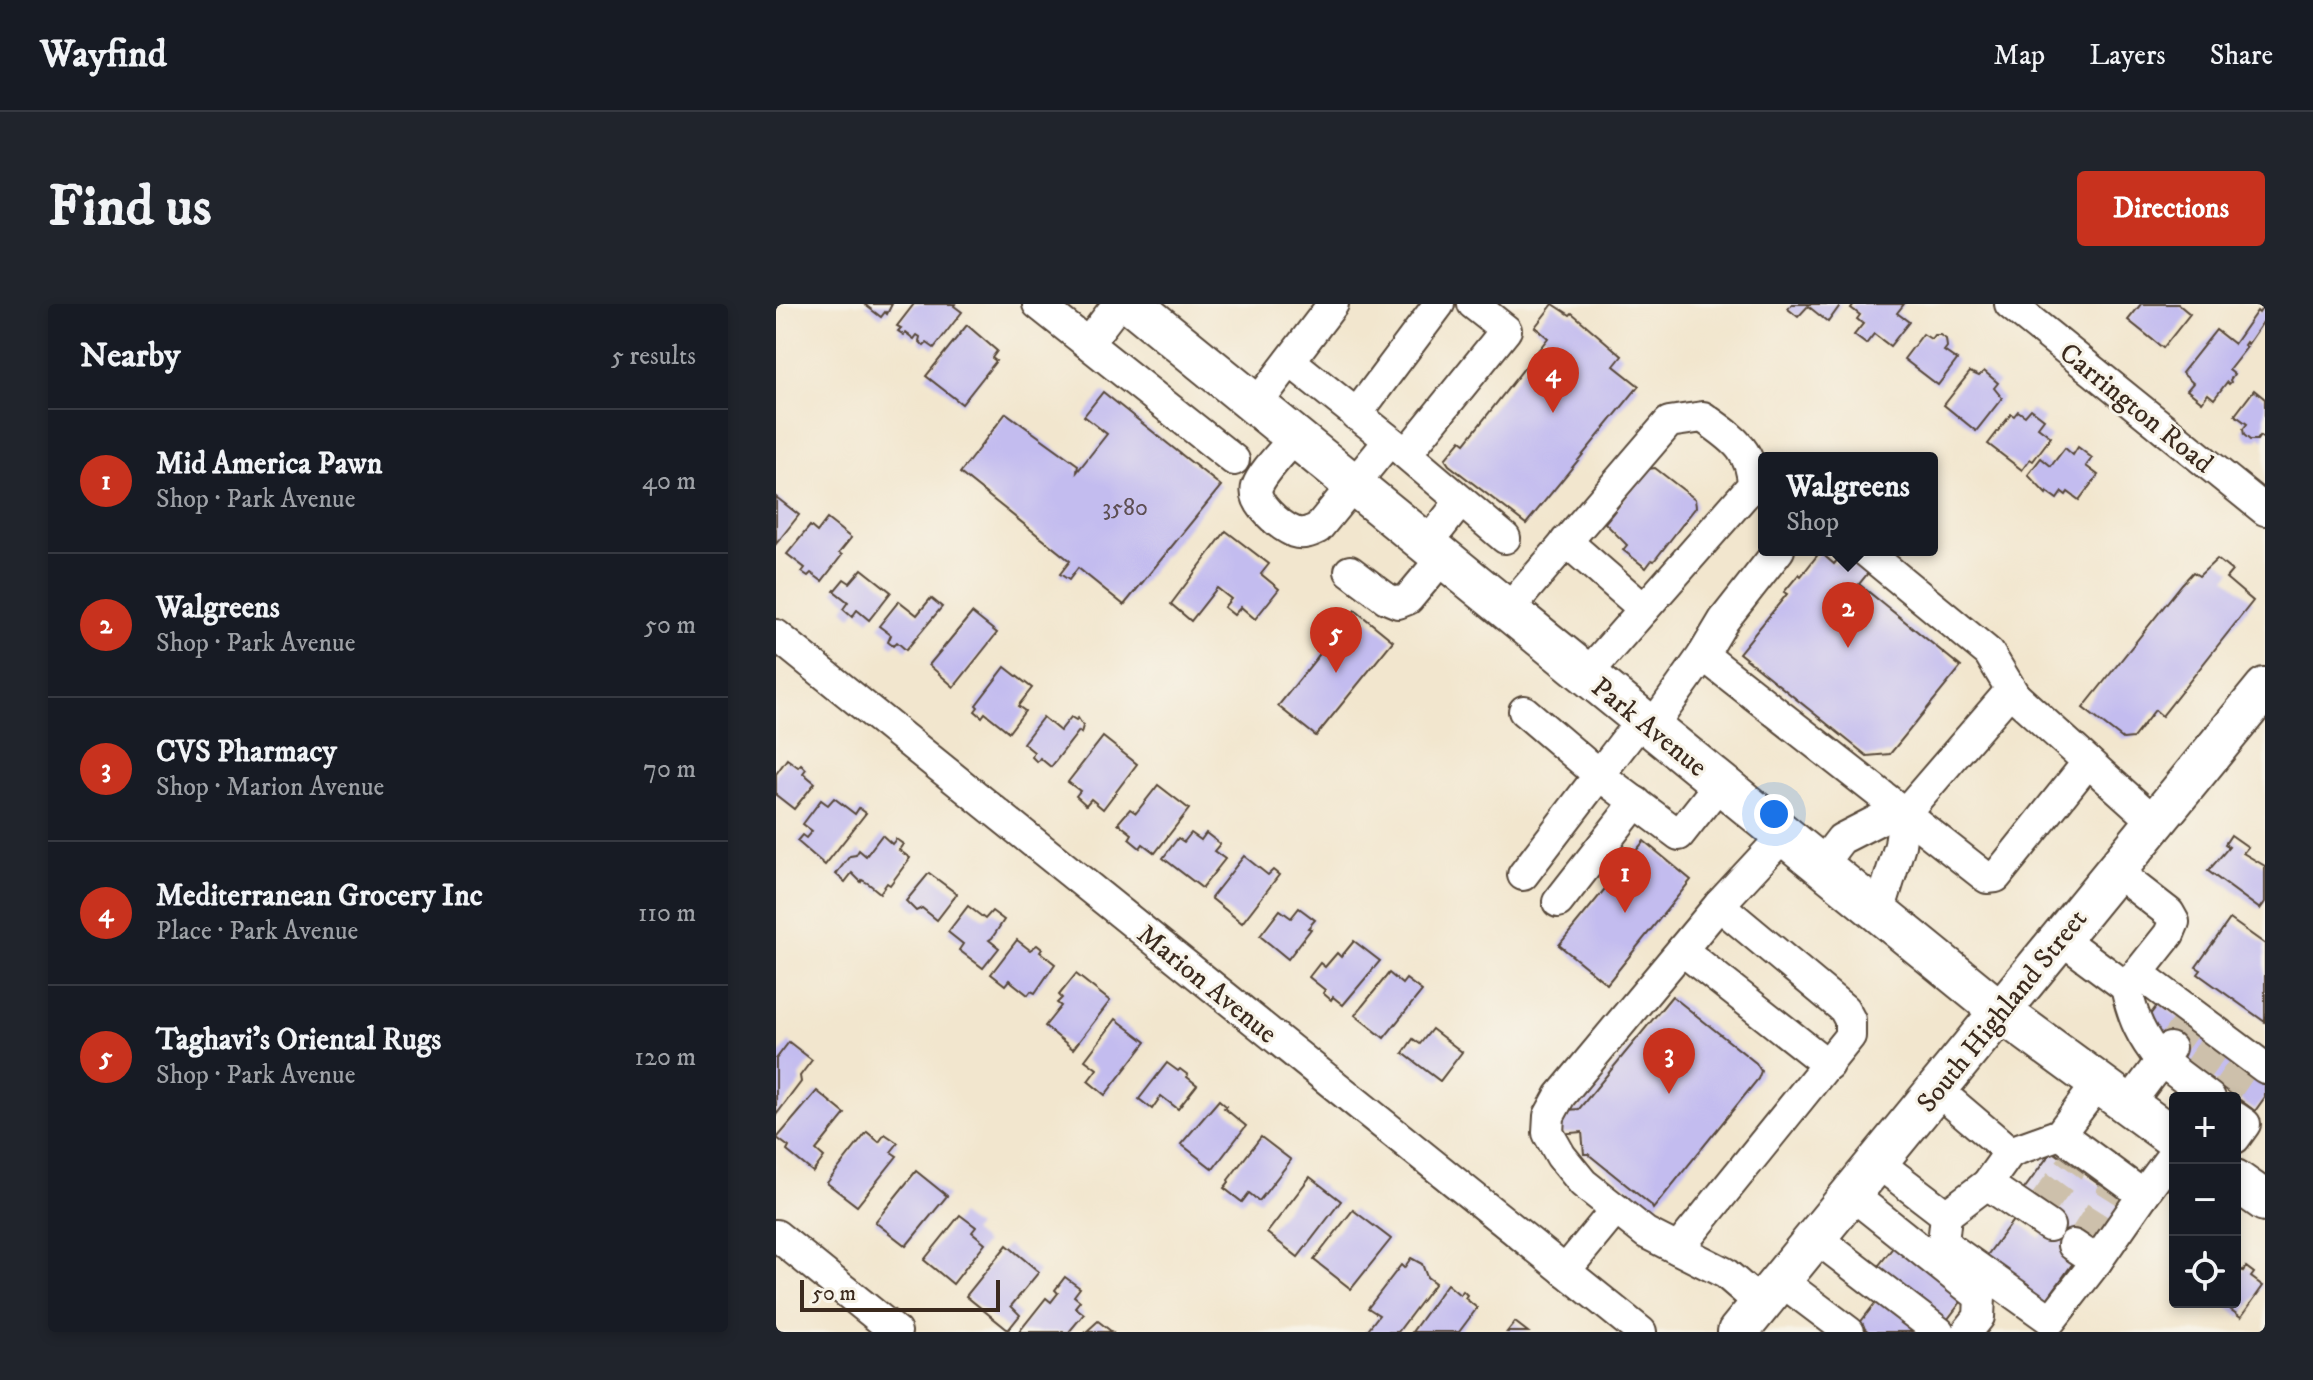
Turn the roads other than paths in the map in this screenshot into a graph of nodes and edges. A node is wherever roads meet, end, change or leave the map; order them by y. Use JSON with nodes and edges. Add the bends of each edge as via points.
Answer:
{"nodes":[{"id":1,"x":1038,"y":304,"type":"edge"},
{"id":2,"x":1118,"y":304,"type":"edge"},
{"id":3,"x":1132,"y":304,"type":"edge"},
{"id":4,"x":1333,"y":304,"type":"edge"},
{"id":5,"x":1439,"y":304,"type":"edge"},
{"id":6,"x":1473,"y":304,"type":"edge"},
{"id":7,"x":2010,"y":304,"type":"edge"},
{"id":8,"x":1088,"y":343,"type":"junction"},
{"id":9,"x":1290,"y":361,"type":"junction"},
{"id":10,"x":1256,"y":405,"type":"junction"},
{"id":11,"x":1356,"y":415,"type":"junction"},
{"id":12,"x":1295,"y":437,"type":"junction"},
{"id":13,"x":1398,"y":448,"type":"junction"},
{"id":14,"x":1234,"y":460,"type":"dead end"},
{"id":15,"x":1353,"y":485,"type":"junction"},
{"id":16,"x":1460,"y":502,"type":"junction"},
{"id":17,"x":2265,"y":510,"type":"edge"},
{"id":18,"x":1505,"y":538,"type":"dead end"},
{"id":19,"x":1566,"y":541,"type":"junction"},
{"id":20,"x":1435,"y":551,"type":"junction"},
{"id":21,"x":1774,"y":556,"type":"edge"},
{"id":22,"x":1871,"y":556,"type":"edge"},
{"id":23,"x":1350,"y":571,"type":"dead end"},
{"id":24,"x":1644,"y":609,"type":"junction"},
{"id":25,"x":1508,"y":610,"type":"junction"},
{"id":26,"x":776,"y":635,"type":"edge"},
{"id":27,"x":1703,"y":655,"type":"junction"},
{"id":28,"x":1587,"y":674,"type":"junction"},
{"id":29,"x":2265,"y":688,"type":"edge"},
{"id":30,"x":2015,"y":696,"type":"junction"},
{"id":31,"x":1524,"y":711,"type":"dead end"},
{"id":32,"x":1647,"y":723,"type":"junction"},
{"id":33,"x":2088,"y":762,"type":"junction"},
{"id":34,"x":1599,"y":775,"type":"junction"},
{"id":35,"x":1720,"y":783,"type":"junction"},
{"id":36,"x":1636,"y":802,"type":"junction"},
{"id":37,"x":1904,"y":814,"type":"junction"},
{"id":38,"x":2155,"y":822,"type":"junction"},
{"id":39,"x":1784,"y":835,"type":"junction"},
{"id":40,"x":1821,"y":865,"type":"junction"},
{"id":41,"x":2115,"y":871,"type":"junction"},
{"id":42,"x":1523,"y":875,"type":"dead end"},
{"id":43,"x":1558,"y":902,"type":"dead end"},
{"id":44,"x":1719,"y":905,"type":"junction"},
{"id":45,"x":1879,"y":912,"type":"junction"},
{"id":46,"x":2060,"y":938,"type":"junction"},
{"id":47,"x":1682,"y":950,"type":"junction"},
{"id":48,"x":2132,"y":980,"type":"junction"},
{"id":49,"x":2000,"y":1011,"type":"junction"},
{"id":50,"x":2178,"y":1037,"type":"junction"},
{"id":51,"x":2253,"y":1064,"type":"edge"},
{"id":52,"x":1828,"y":1065,"type":"junction"},
{"id":53,"x":1936,"y":1089,"type":"junction"},
{"id":54,"x":2224,"y":1092,"type":"edge"},
{"id":55,"x":2114,"y":1093,"type":"junction"},
{"id":56,"x":2169,"y":1134,"type":"edge"},
{"id":57,"x":2071,"y":1150,"type":"junction"},
{"id":58,"x":2010,"y":1152,"type":"junction"},
{"id":59,"x":2169,"y":1157,"type":"edge"},
{"id":60,"x":1877,"y":1162,"type":"junction"},
{"id":61,"x":1987,"y":1184,"type":"junction"},
{"id":62,"x":2241,"y":1184,"type":"edge"},
{"id":63,"x":2126,"y":1189,"type":"junction"},
{"id":64,"x":1851,"y":1194,"type":"junction"},
{"id":65,"x":2265,"y":1201,"type":"edge"},
{"id":66,"x":1616,"y":1209,"type":"junction"},
{"id":67,"x":1946,"y":1215,"type":"junction"},
{"id":68,"x":2042,"y":1216,"type":"dead end"},
{"id":69,"x":776,"y":1235,"type":"edge"},
{"id":70,"x":1815,"y":1237,"type":"junction"},
{"id":71,"x":1678,"y":1249,"type":"junction"},
{"id":72,"x":1565,"y":1271,"type":"junction"},
{"id":73,"x":1760,"y":1305,"type":"edge"},
{"id":74,"x":896,"y":1332,"type":"edge"},
{"id":75,"x":1641,"y":1332,"type":"edge"},
{"id":76,"x":1849,"y":1332,"type":"edge"},
{"id":77,"x":1939,"y":1332,"type":"edge"},
{"id":78,"x":1967,"y":1332,"type":"edge"}],
"edges":[{"from":1,"to":8,"type":"street"},
{"from":2,"to":8,"type":"street"},
{"from":3,"to":10,"type":"main road","name":"Park Avenue"},
{"from":4,"to":9,"type":"street"},
{"from":5,"to":11,"type":"street"},
{"from":6,"to":13,"type":"street","via":[[1506,330]]},
{"from":7,"to":17,"type":"street","name":"Carrington Road"},
{"from":8,"to":14,"type":"street"},
{"from":9,"to":10,"type":"street"},
{"from":9,"to":11,"type":"street"},
{"from":10,"to":12,"type":"main road","name":"Park Avenue"},
{"from":11,"to":13,"type":"street"},
{"from":12,"to":15,"type":"main road","name":"Park Avenue"},
{"from":12,"to":15,"type":"street","via":[[1258,484],[1261,507],[1293,531],[1308,533]]},
{"from":13,"to":15,"type":"street"},
{"from":13,"to":16,"type":"street"},
{"from":15,"to":20,"type":"main road","name":"Park Avenue"},
{"from":16,"to":18,"type":"street"},
{"from":16,"to":20,"type":"street"},
{"from":19,"to":24,"type":"street"},
{"from":19,"to":24,"type":"street","via":[[1669,422],[1703,417],[1740,444],[1753,471],[1753,485]]},
{"from":19,"to":25,"type":"street"},
{"from":20,"to":23,"type":"street","via":[[1408,599],[1398,603]]},
{"from":20,"to":25,"type":"main road","name":"Park Avenue"},
{"from":21,"to":27,"type":"street"},
{"from":22,"to":30,"type":"street","via":[[1989,653]]},
{"from":24,"to":28,"type":"street"},
{"from":25,"to":28,"type":"main road","name":"Park Avenue"},
{"from":26,"to":72,"type":"street","name":"Marion Avenue"},
{"from":27,"to":32,"type":"street"},
{"from":27,"to":37,"type":"street"},
{"from":28,"to":32,"type":"main road","name":"Park Avenue"},
{"from":29,"to":38,"type":"main road","name":"South Highland Street"},
{"from":30,"to":33,"type":"street"},
{"from":30,"to":37,"type":"street","via":[[2004,698]]},
{"from":31,"to":34,"type":"street"},
{"from":32,"to":34,"type":"street"},
{"from":32,"to":35,"type":"main road","name":"Park Avenue"},
{"from":33,"to":37,"type":"street","via":[[1996,877],[1987,878]]},
{"from":33,"to":38,"type":"street"},
{"from":34,"to":36,"type":"street"},
{"from":34,"to":42,"type":"street"},
{"from":35,"to":36,"type":"street","via":[[1679,835]]},
{"from":35,"to":39,"type":"main road","name":"Park Avenue"},
{"from":36,"to":43,"type":"street"},
{"from":37,"to":40,"type":"street","via":[[1886,816],[1841,839]]},
{"from":37,"to":45,"type":"street"},
{"from":38,"to":41,"type":"main road","name":"South Highland Street"},
{"from":39,"to":40,"type":"main road","name":"Park Avenue"},
{"from":39,"to":44,"type":"street"},
{"from":40,"to":45,"type":"main road","name":"Park Avenue"},
{"from":41,"to":46,"type":"main road","name":"South Highland Street"},
{"from":41,"to":48,"type":"street","via":[[2174,922]]},
{"from":44,"to":47,"type":"street"},
{"from":44,"to":52,"type":"street","via":[[1844,1009],[1850,1036]]},
{"from":45,"to":49,"type":"main road","name":"Park Avenue"},
{"from":46,"to":48,"type":"street"},
{"from":46,"to":49,"type":"main road","name":"South Highland Street"},
{"from":47,"to":52,"type":"street"},
{"from":47,"to":66,"type":"street","via":[[1549,1116],[1548,1133],[1561,1156],[1583,1183]]},
{"from":48,"to":50,"type":"street"},
{"from":48,"to":50,"type":"street","via":[[2131,1010],[2141,1036]]},
{"from":49,"to":53,"type":"main road","name":"South Highland Street"},
{"from":49,"to":55,"type":"main road","name":"Park Avenue"},
{"from":50,"to":54,"type":"street"},
{"from":50,"to":54,"type":"street"},
{"from":50,"to":55,"type":"street"},
{"from":51,"to":54,"type":"street"},
{"from":52,"to":71,"type":"street"},
{"from":53,"to":58,"type":"street"},
{"from":53,"to":60,"type":"main road","name":"South Highland Street"},
{"from":55,"to":56,"type":"main road","name":"Park Avenue"},
{"from":55,"to":57,"type":"street"},
{"from":57,"to":58,"type":"street"},
{"from":57,"to":63,"type":"street"},
{"from":58,"to":61,"type":"street"},
{"from":59,"to":63,"type":"street"},
{"from":60,"to":64,"type":"main road","name":"South Highland Street"},
{"from":60,"to":67,"type":"street"},
{"from":61,"to":67,"type":"street"},
{"from":61,"to":68,"type":"street"},
{"from":62,"to":65,"type":"main road"},
{"from":63,"to":67,"type":"street","via":[[2083,1247],[2051,1320],[1943,1243]]},
{"from":64,"to":70,"type":"main road","name":"South Highland Street"},
{"from":64,"to":78,"type":"street","via":[[1980,1297],[1979,1317]]},
{"from":66,"to":71,"type":"street"},
{"from":66,"to":72,"type":"street"},
{"from":69,"to":74,"type":"street"},
{"from":70,"to":73,"type":"main road","name":"South Highland Street"},
{"from":70,"to":77,"type":"street"},
{"from":71,"to":73,"type":"street","via":[[1725,1273]]},
{"from":72,"to":75,"type":"street","name":"Marion Avenue"},
{"from":73,"to":76,"type":"street"}]}
